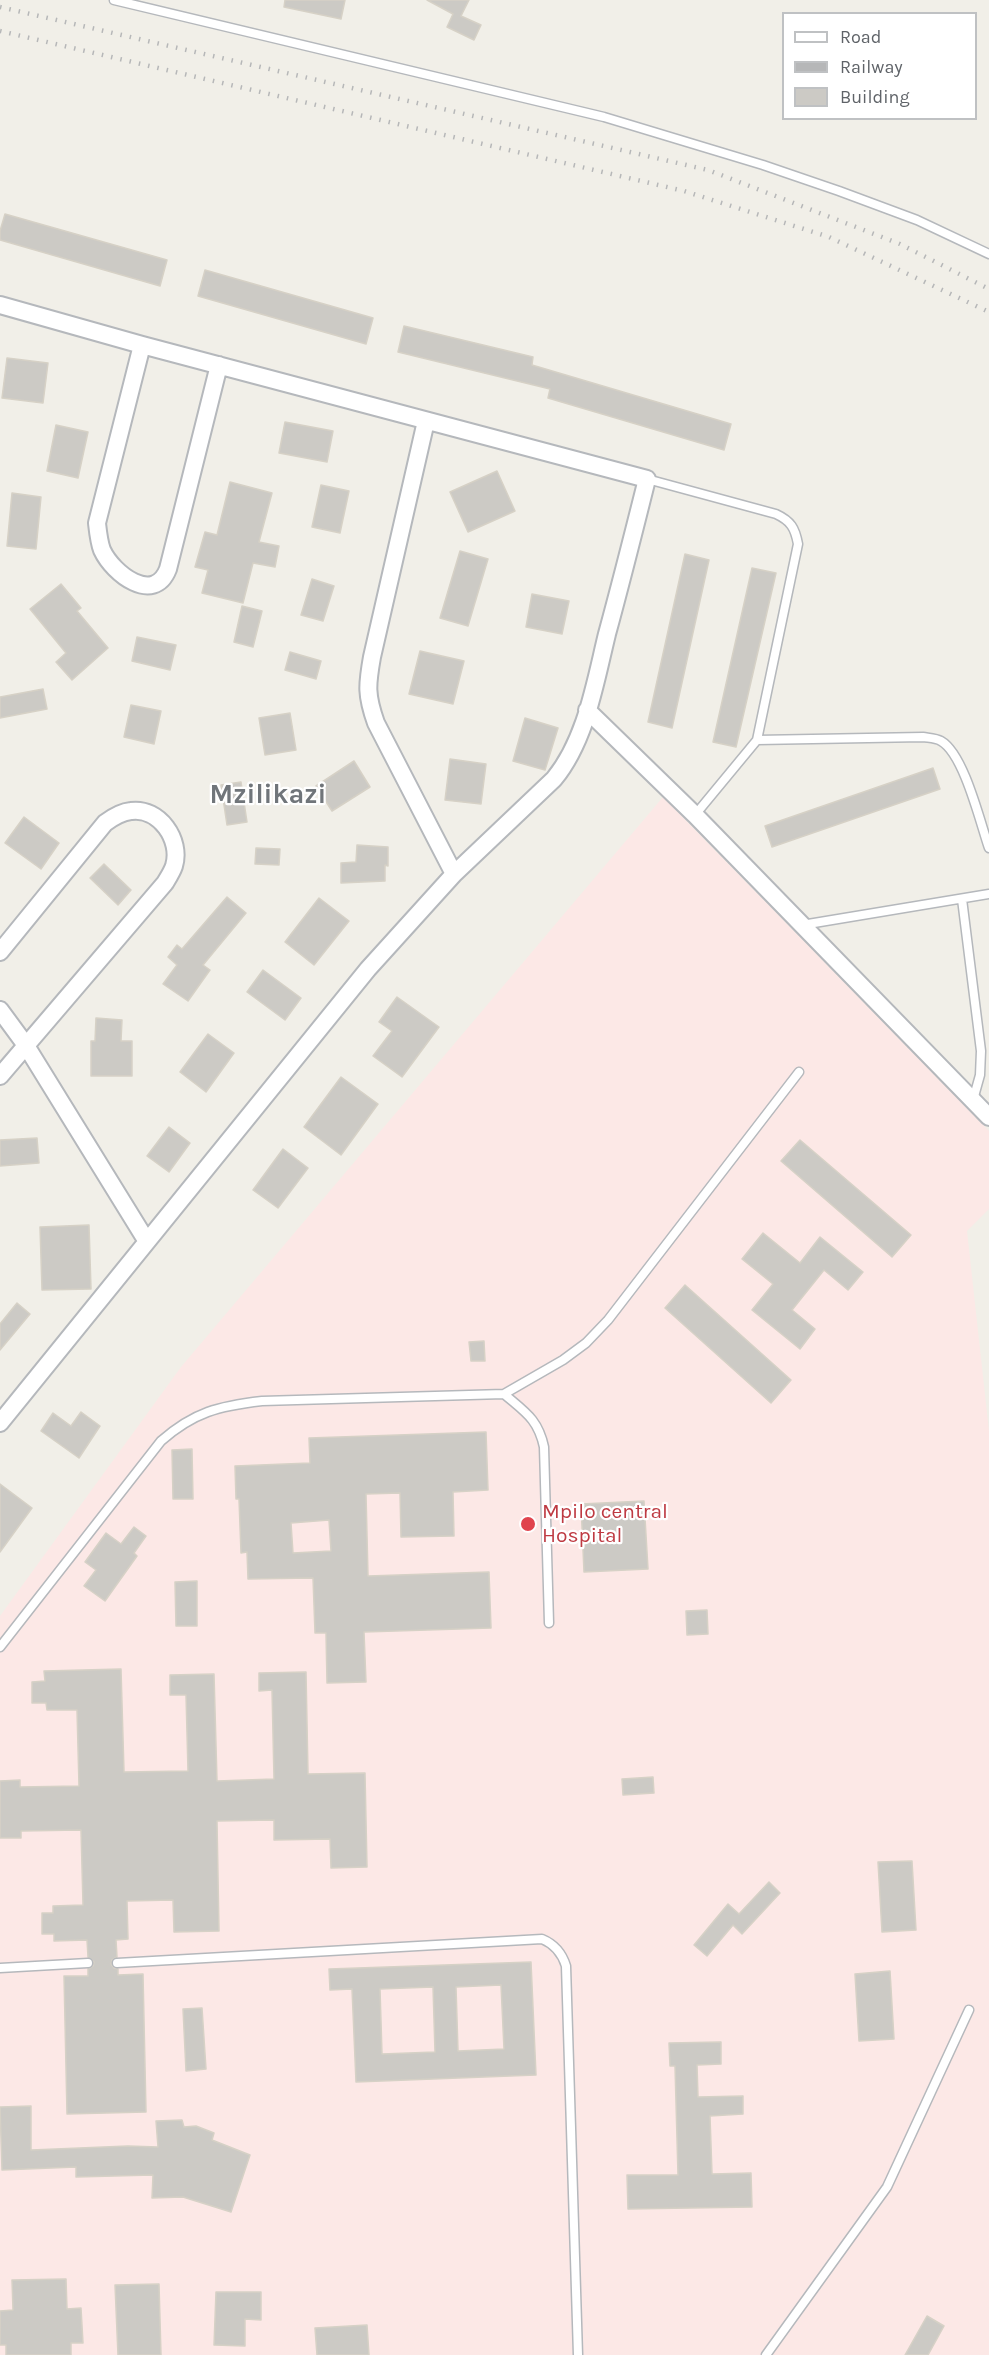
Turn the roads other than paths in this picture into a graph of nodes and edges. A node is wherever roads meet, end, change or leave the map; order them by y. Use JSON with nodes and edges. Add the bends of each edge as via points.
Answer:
{"nodes":[{"id":1,"x":114,"y":0,"type":"edge"},
{"id":2,"x":989,"y":254,"type":"edge"},
{"id":3,"x":0,"y":305,"type":"edge"},
{"id":4,"x":142,"y":345,"type":"junction"},
{"id":5,"x":219,"y":365,"type":"junction"},
{"id":6,"x":426,"y":420,"type":"junction"},
{"id":7,"x":647,"y":479,"type":"junction"},
{"id":8,"x":587,"y":710,"type":"junction"},
{"id":9,"x":757,"y":740,"type":"junction"},
{"id":10,"x":695,"y":815,"type":"junction"},
{"id":11,"x":989,"y":848,"type":"edge"},
{"id":12,"x":454,"y":874,"type":"junction"},
{"id":13,"x":989,"y":894,"type":"edge"},
{"id":14,"x":962,"y":899,"type":"junction"},
{"id":15,"x":802,"y":925,"type":"junction"},
{"id":16,"x":0,"y":952,"type":"edge"},
{"id":17,"x":0,"y":1010,"type":"edge"},
{"id":18,"x":25,"y":1044,"type":"junction"},
{"id":19,"x":799,"y":1072,"type":"dead end"},
{"id":20,"x":0,"y":1076,"type":"edge"},
{"id":21,"x":973,"y":1101,"type":"junction"},
{"id":22,"x":989,"y":1117,"type":"edge"},
{"id":23,"x":146,"y":1240,"type":"junction"},
{"id":24,"x":504,"y":1394,"type":"junction"},
{"id":25,"x":0,"y":1423,"type":"edge"},
{"id":26,"x":549,"y":1623,"type":"dead end"},
{"id":27,"x":0,"y":1647,"type":"edge"},
{"id":28,"x":88,"y":1963,"type":"dead end"},
{"id":29,"x":117,"y":1963,"type":"dead end"},
{"id":30,"x":0,"y":1968,"type":"edge"},
{"id":31,"x":969,"y":2010,"type":"dead end"},
{"id":32,"x":578,"y":2355,"type":"edge"},
{"id":33,"x":766,"y":2355,"type":"edge"}],
"edges":[{"from":1,"to":2,"type":"lane","via":[[614,119],[839,191],[917,220]]},
{"from":3,"to":4,"type":"street"},
{"from":4,"to":5,"type":"street"},
{"from":4,"to":5,"type":"street","via":[[97,523],[103,551],[110,561],[127,578],[142,585],[159,583],[168,569]]},
{"from":5,"to":6,"type":"street"},
{"from":6,"to":7,"type":"street"},
{"from":6,"to":12,"type":"street","via":[[372,657],[368,701]]},
{"from":7,"to":8,"type":"street"},
{"from":7,"to":9,"type":"lane","via":[[776,514],[788,519],[795,529],[798,544]]},
{"from":8,"to":10,"type":"street"},
{"from":8,"to":12,"type":"street","via":[[572,753],[554,779]]},
{"from":9,"to":10,"type":"lane"},
{"from":9,"to":11,"type":"lane","via":[[940,740],[960,764]]},
{"from":10,"to":15,"type":"street"},
{"from":12,"to":23,"type":"street","via":[[368,969]]},
{"from":13,"to":14,"type":"lane"},
{"from":14,"to":15,"type":"lane"},
{"from":14,"to":21,"type":"lane","via":[[981,1051]]},
{"from":15,"to":21,"type":"street"},
{"from":16,"to":18,"type":"street","via":[[115,815],[131,810],[148,812],[171,835],[174,865],[165,883]]},
{"from":17,"to":18,"type":"street"},
{"from":18,"to":20,"type":"street"},
{"from":18,"to":23,"type":"street"},
{"from":19,"to":24,"type":"lane","via":[[608,1320],[563,1360]]},
{"from":21,"to":22,"type":"street"},
{"from":23,"to":25,"type":"street"},
{"from":24,"to":26,"type":"lane","via":[[533,1418],[541,1430]]},
{"from":24,"to":27,"type":"lane","via":[[262,1401],[201,1413],[161,1441]]},
{"from":28,"to":30,"type":"lane"},
{"from":29,"to":32,"type":"lane","via":[[542,1939],[551,1943],[566,1966]]},
{"from":31,"to":33,"type":"lane","via":[[887,2187]]}]}
